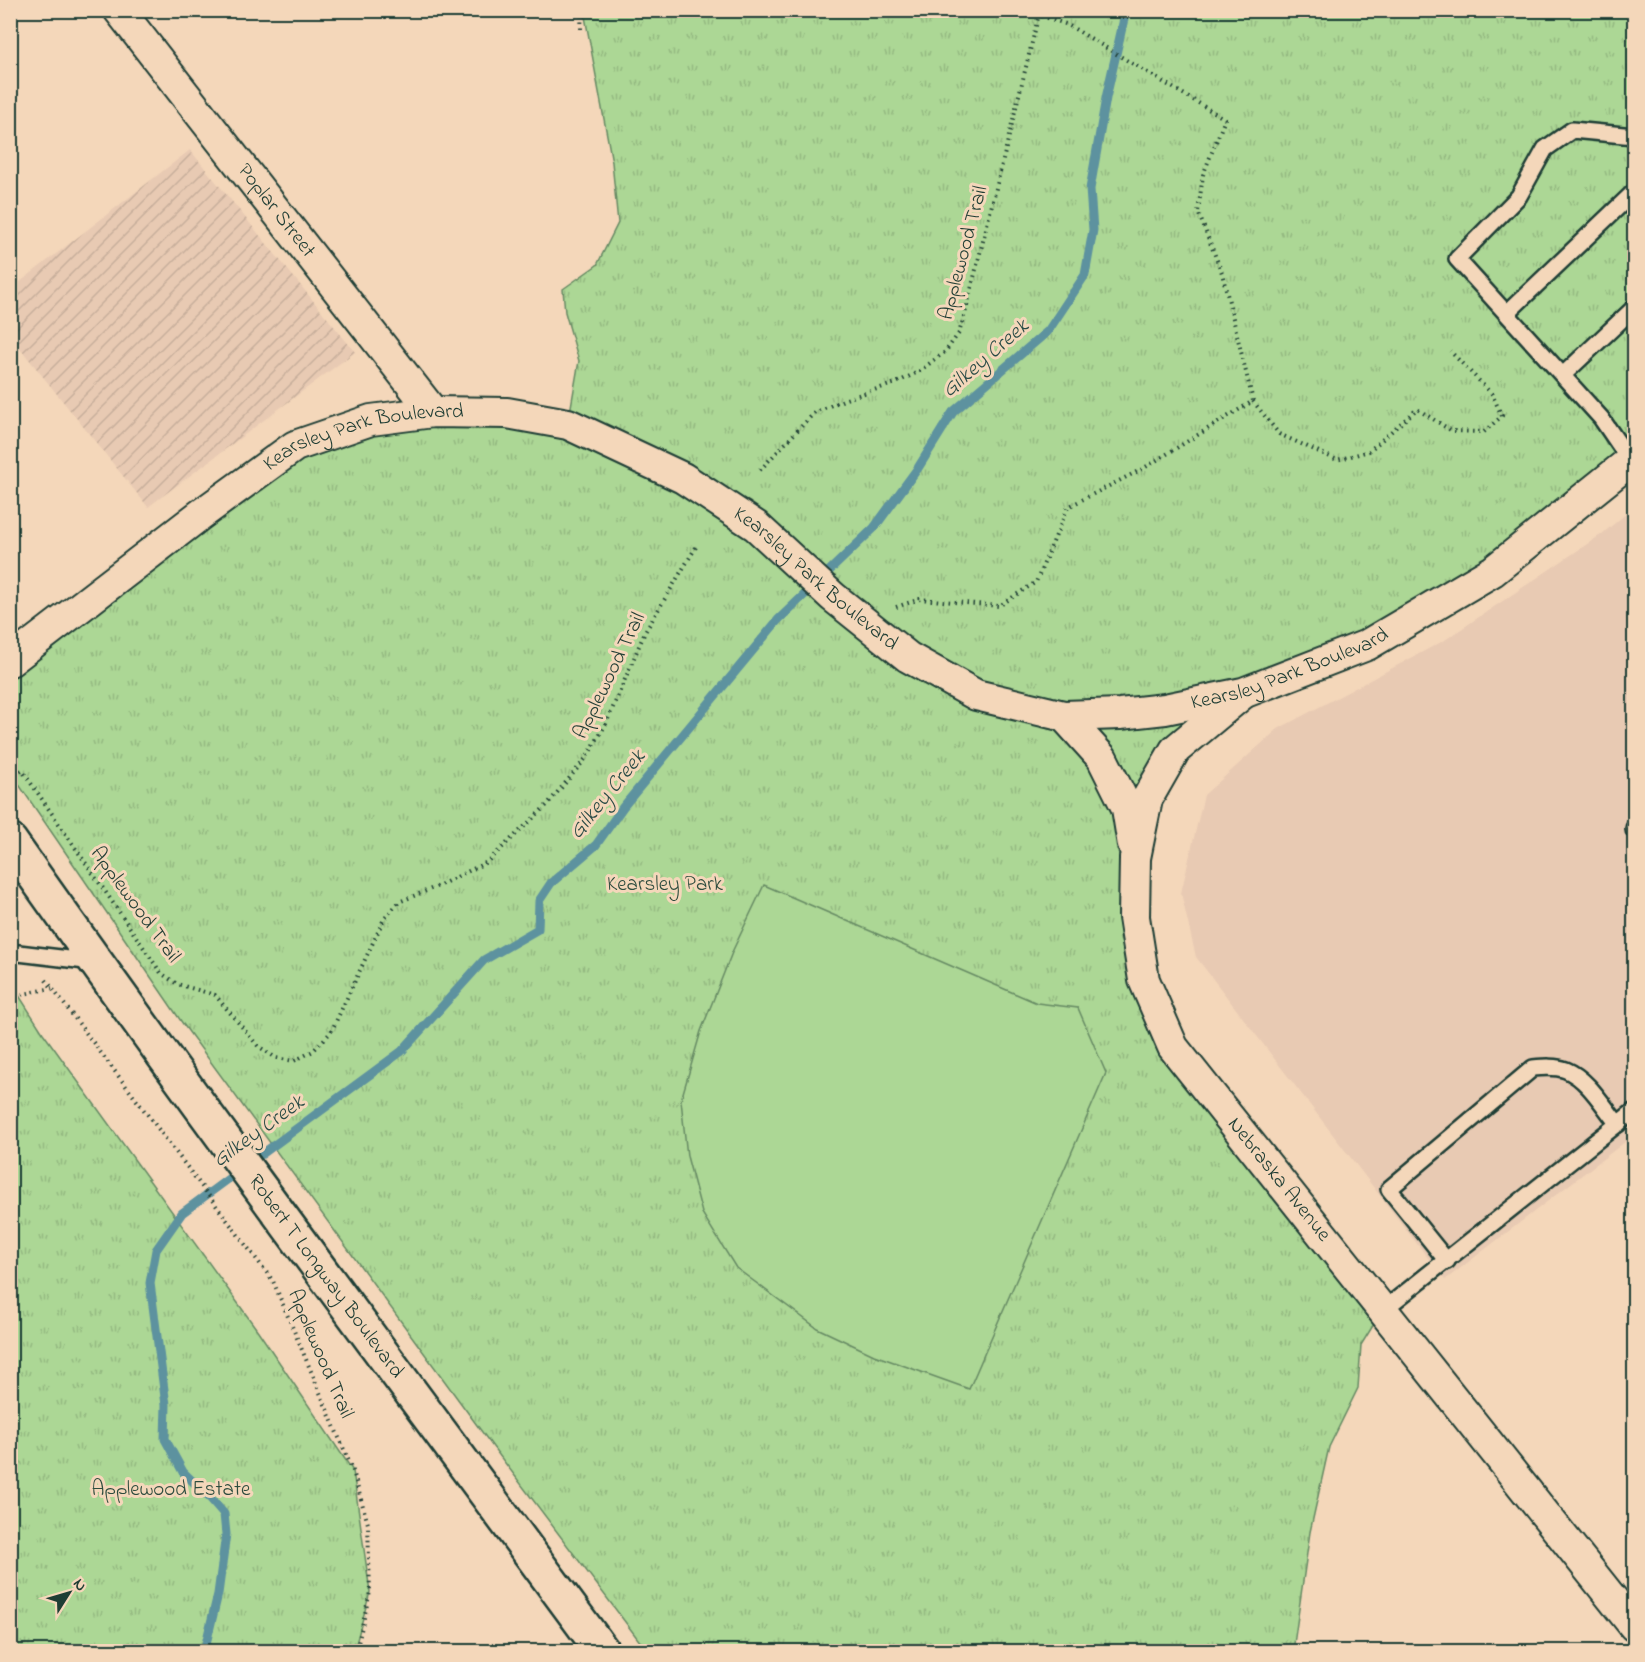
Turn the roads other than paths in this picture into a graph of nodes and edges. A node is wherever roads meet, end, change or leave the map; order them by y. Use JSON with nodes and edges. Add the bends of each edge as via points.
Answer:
{"nodes":[{"id":1,"x":119,"y":10,"type":"edge"},
{"id":2,"x":1635,"y":136,"type":"edge"},
{"id":3,"x":1635,"y":192,"type":"edge"},
{"id":4,"x":1635,"y":308,"type":"edge"},
{"id":5,"x":1507,"y":313,"type":"junction"},
{"id":6,"x":1563,"y":375,"type":"junction"},
{"id":7,"x":434,"y":412,"type":"junction"},
{"id":8,"x":1633,"y":460,"type":"edge"},
{"id":9,"x":10,"y":661,"type":"edge"},
{"id":10,"x":1243,"y":693,"type":"junction"},
{"id":11,"x":1064,"y":716,"type":"junction"},
{"id":12,"x":10,"y":841,"type":"edge"},
{"id":13,"x":1135,"y":858,"type":"junction"},
{"id":14,"x":10,"y":952,"type":"edge"},
{"id":15,"x":96,"y":962,"type":"junction"},
{"id":16,"x":1635,"y":1111,"type":"edge"},
{"id":17,"x":1618,"y":1124,"type":"junction"},
{"id":18,"x":1447,"y":1261,"type":"junction"},
{"id":19,"x":1382,"y":1311,"type":"junction"},
{"id":20,"x":1635,"y":1626,"type":"edge"},
{"id":21,"x":603,"y":1652,"type":"edge"}],
"edges":[{"from":1,"to":7,"type":"street","name":"Poplar Street"},
{"from":2,"to":5,"type":"lane","via":[[1572,130],[1545,149],[1519,195],[1457,259]]},
{"from":3,"to":5,"type":"lane"},
{"from":4,"to":6,"type":"lane"},
{"from":5,"to":6,"type":"lane"},
{"from":6,"to":8,"type":"lane"},
{"from":7,"to":9,"type":"street","name":"Kearsley Park Boulevard","via":[[371,420],[295,446]]},
{"from":7,"to":11,"type":"street","name":"Kearsley Park Boulevard","via":[[507,413],[568,424],[683,478],[756,526],[833,597],[908,657],[976,694]]},
{"from":8,"to":10,"type":"street","name":"Kearsley Park Boulevard","via":[[1493,571],[1367,645]]},
{"from":10,"to":11,"type":"street","name":"Kearsley Park Boulevard","via":[[1165,709]]},
{"from":10,"to":13,"type":"street","name":"Nebraska Avenue","via":[[1174,750],[1147,799]]},
{"from":11,"to":13,"type":"street","via":[[1102,758],[1127,808]]},
{"from":12,"to":15,"type":"street","name":"Robert T Longway Boulevard"},
{"from":13,"to":19,"type":"street","name":"Nebraska Avenue","via":[[1134,917],[1144,980],[1173,1047]]},
{"from":14,"to":15,"type":"lane"},
{"from":15,"to":21,"type":"street","name":"Robert T Longway Boulevard"},
{"from":16,"to":17,"type":"lane"},
{"from":17,"to":18,"type":"lane"},
{"from":17,"to":18,"type":"lane","via":[[1581,1079],[1565,1069],[1533,1068],[1389,1189]]},
{"from":18,"to":19,"type":"lane"},
{"from":19,"to":20,"type":"street","name":"Nebraska Avenue"}]}
